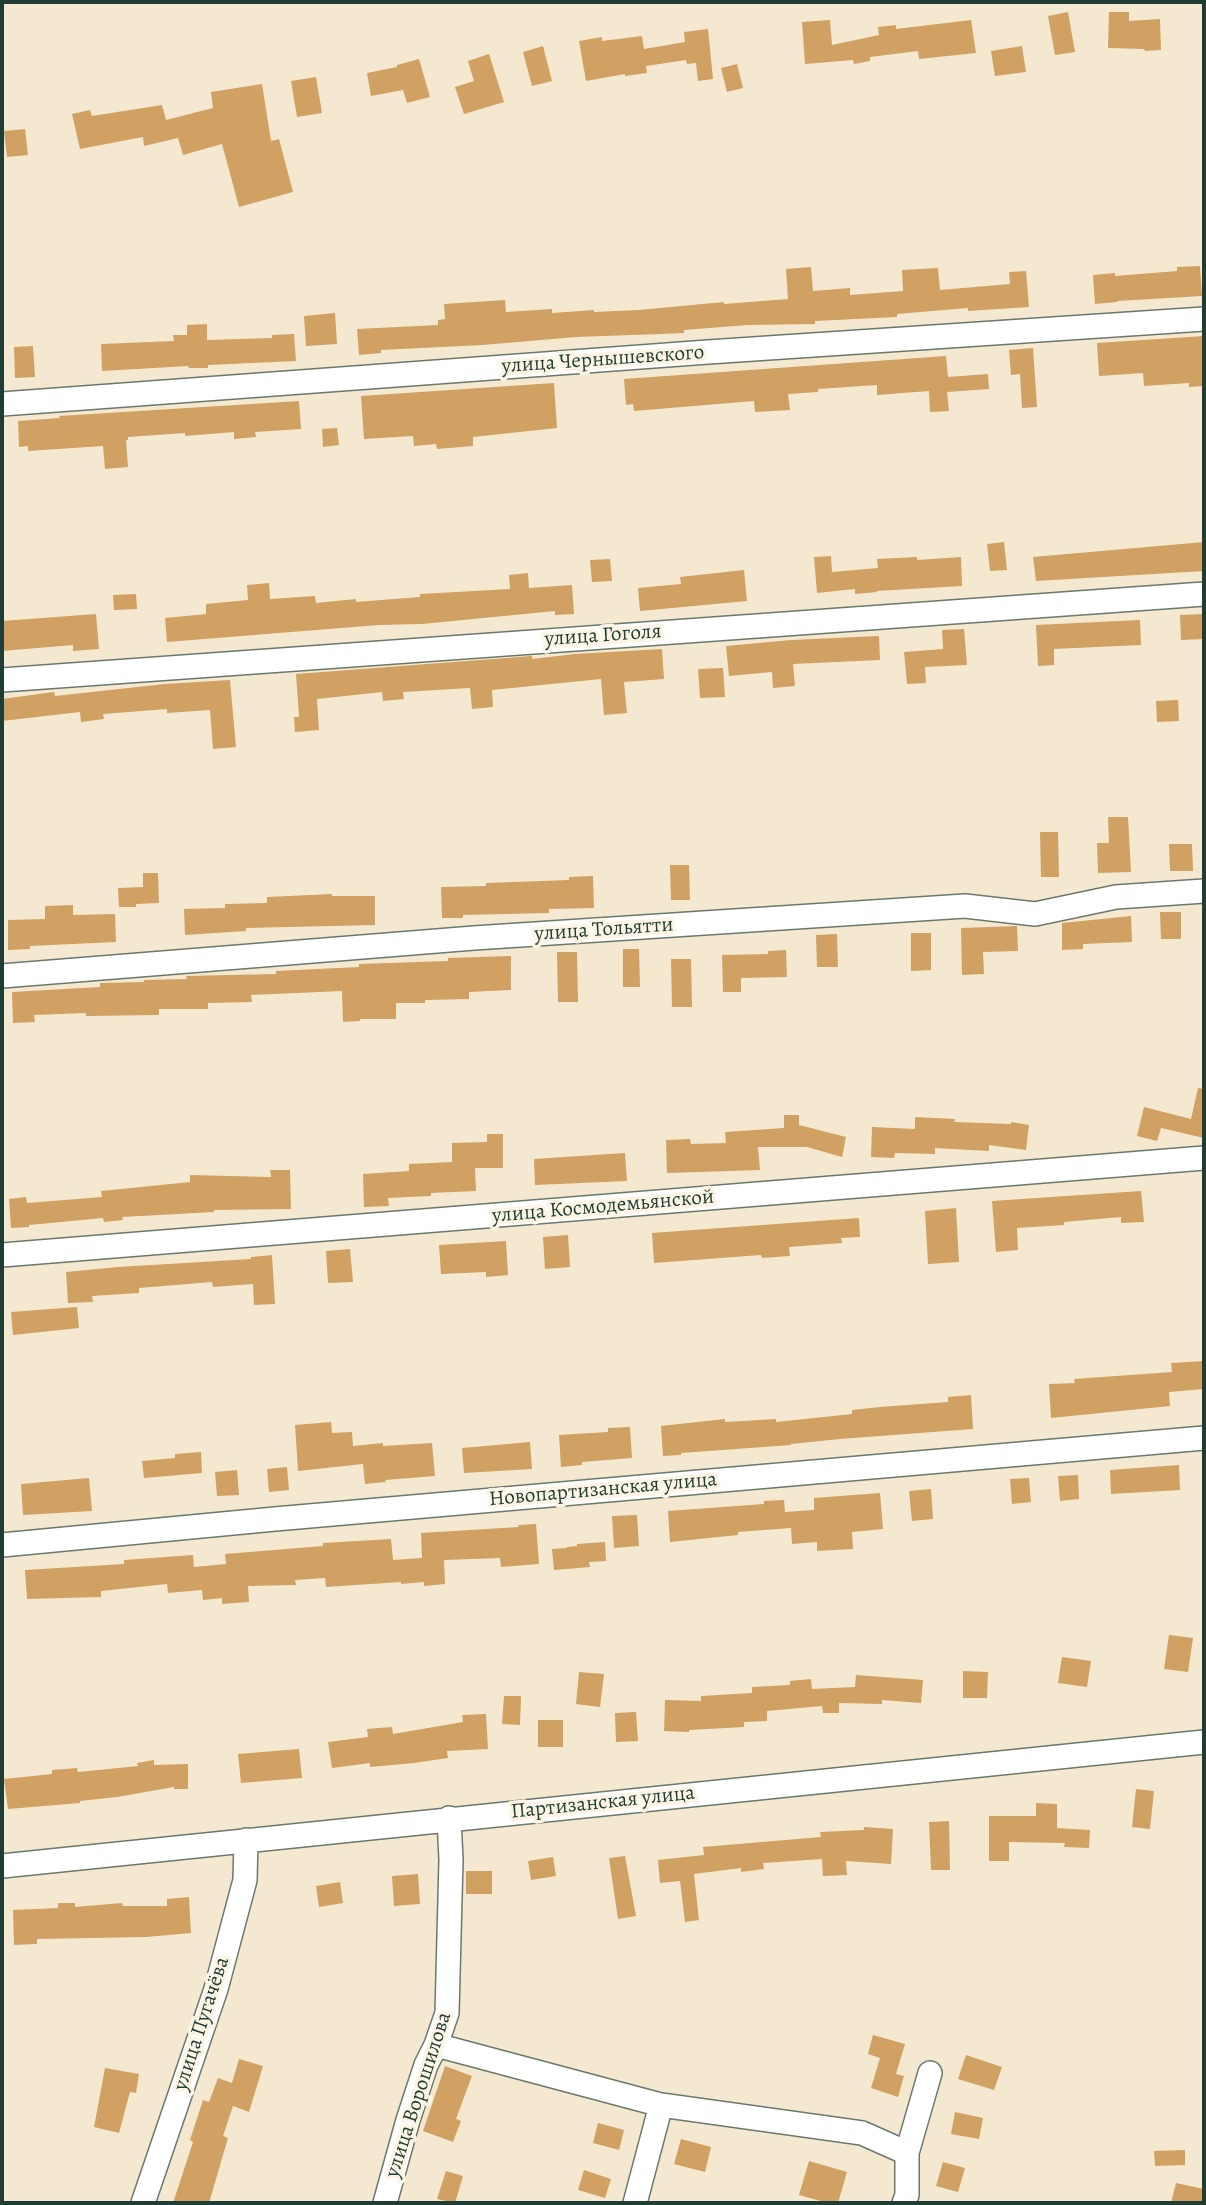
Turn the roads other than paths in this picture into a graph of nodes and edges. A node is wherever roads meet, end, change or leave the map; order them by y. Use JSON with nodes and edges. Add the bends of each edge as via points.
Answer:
{"nodes":[{"id":1,"x":1204,"y":319,"type":"edge"},
{"id":2,"x":2,"y":404,"type":"edge"},
{"id":3,"x":1204,"y":594,"type":"edge"},
{"id":4,"x":2,"y":680,"type":"edge"},
{"id":5,"x":1204,"y":891,"type":"edge"},
{"id":6,"x":2,"y":976,"type":"edge"},
{"id":7,"x":1204,"y":1158,"type":"edge"},
{"id":8,"x":2,"y":1255,"type":"edge"},
{"id":9,"x":1204,"y":1438,"type":"edge"},
{"id":10,"x":2,"y":1545,"type":"edge"},
{"id":11,"x":1204,"y":1742,"type":"edge"},
{"id":12,"x":449,"y":1818,"type":"junction"},
{"id":13,"x":246,"y":1840,"type":"junction"},
{"id":14,"x":2,"y":1866,"type":"edge"},
{"id":15,"x":436,"y":2045,"type":"junction"},
{"id":16,"x":930,"y":2073,"type":"dead end"},
{"id":17,"x":661,"y":2105,"type":"junction"},
{"id":18,"x":907,"y":2153,"type":"junction"},
{"id":19,"x":143,"y":2203,"type":"edge"},
{"id":20,"x":385,"y":2203,"type":"edge"},
{"id":21,"x":635,"y":2203,"type":"edge"},
{"id":22,"x":904,"y":2203,"type":"edge"}],
"edges":[{"from":1,"to":2,"type":"street","name":"улица Чернышевского"},
{"from":3,"to":4,"type":"street","name":"улица Гоголя"},
{"from":5,"to":6,"type":"street","name":"улица Тольятти","via":[[1116,897],[1035,914],[965,906],[474,938]]},
{"from":7,"to":8,"type":"street","name":"улица Космодемьянской"},
{"from":9,"to":10,"type":"street","name":"Новопартизанская улица"},
{"from":11,"to":12,"type":"street","name":"Партизанская улица"},
{"from":12,"to":13,"type":"street","name":"Партизанская улица"},
{"from":12,"to":15,"type":"street","name":"улица Ворошилова","via":[[447,2012]]},
{"from":13,"to":14,"type":"street","name":"Партизанская улица"},
{"from":13,"to":19,"type":"street","name":"улица Пугачёва","via":[[245,1880],[216,1989]]},
{"from":15,"to":17,"type":"street"},
{"from":15,"to":20,"type":"street","name":"улица Ворошилова","via":[[411,2109]]},
{"from":16,"to":18,"type":"street"},
{"from":17,"to":18,"type":"street","via":[[862,2133]]},
{"from":17,"to":21,"type":"street"},
{"from":18,"to":22,"type":"street"}]}
